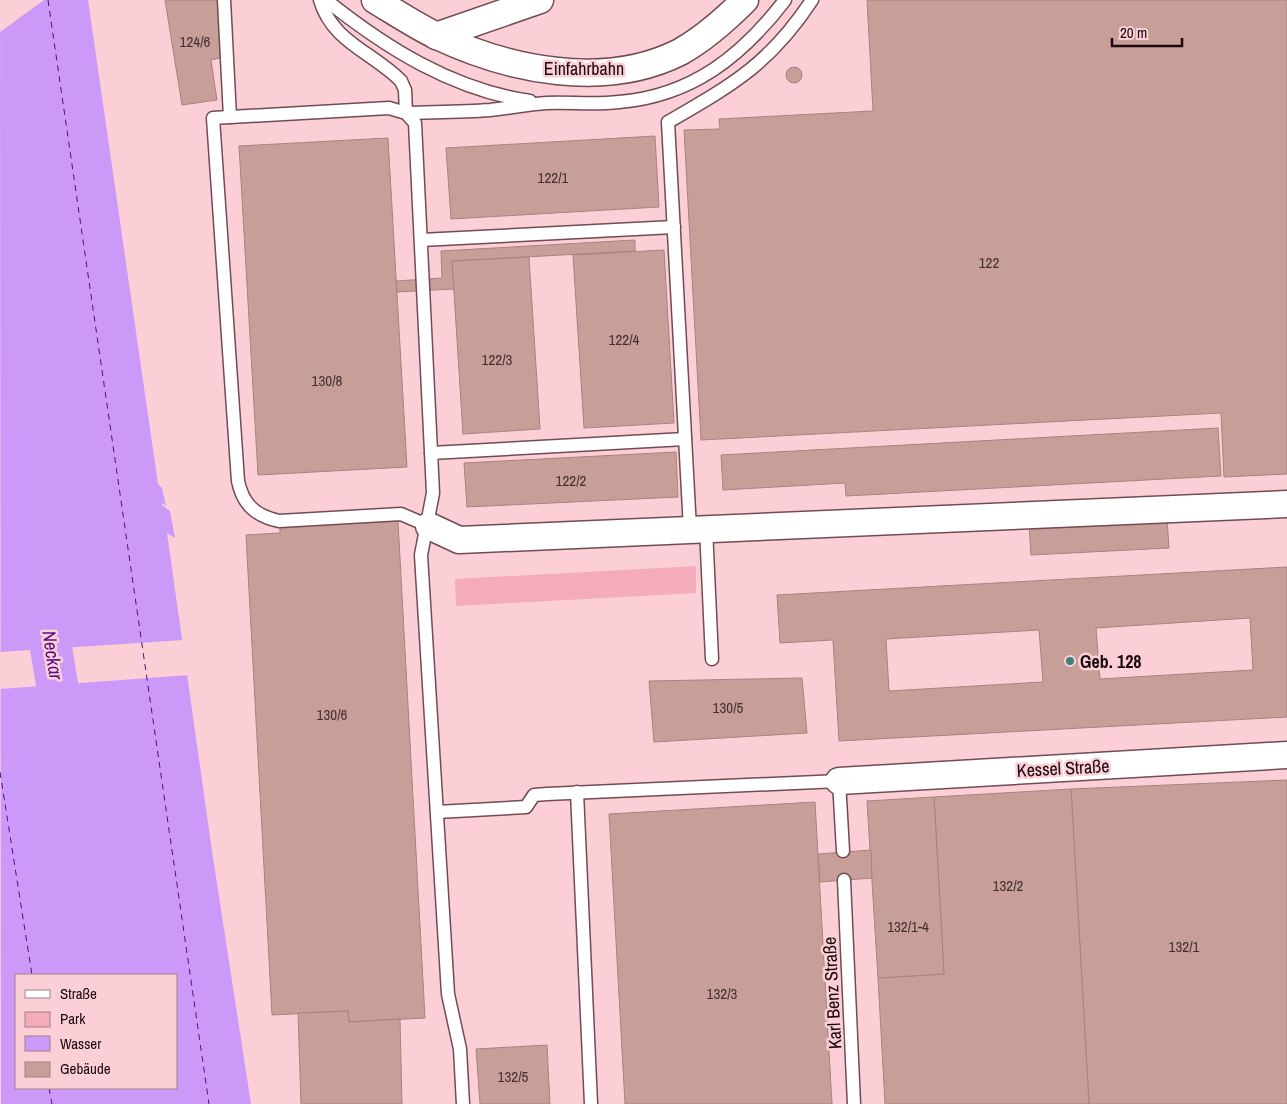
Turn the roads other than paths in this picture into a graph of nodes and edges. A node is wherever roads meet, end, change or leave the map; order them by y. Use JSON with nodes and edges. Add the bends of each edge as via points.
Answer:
{"nodes":[{"id":1,"x":224,"y":0,"type":"edge"},
{"id":2,"x":320,"y":0,"type":"edge"},
{"id":3,"x":326,"y":0,"type":"edge"},
{"id":4,"x":375,"y":0,"type":"edge"},
{"id":5,"x":540,"y":0,"type":"edge"},
{"id":6,"x":745,"y":0,"type":"edge"},
{"id":7,"x":785,"y":0,"type":"edge"},
{"id":8,"x":812,"y":0,"type":"edge"},
{"id":9,"x":436,"y":36,"type":"junction"},
{"id":10,"x":548,"y":103,"type":"junction"},
{"id":11,"x":406,"y":113,"type":"junction"},
{"id":12,"x":230,"y":117,"type":"junction"},
{"id":13,"x":674,"y":227,"type":"junction"},
{"id":14,"x":421,"y":240,"type":"junction"},
{"id":15,"x":685,"y":439,"type":"junction"},
{"id":16,"x":431,"y":453,"type":"junction"},
{"id":17,"x":1287,"y":504,"type":"edge"},
{"id":18,"x":429,"y":526,"type":"junction"},
{"id":19,"x":698,"y":528,"type":"junction"},
{"id":20,"x":712,"y":659,"type":"dead end"},
{"id":21,"x":1287,"y":755,"type":"edge"},
{"id":22,"x":839,"y":781,"type":"junction"},
{"id":23,"x":577,"y":792,"type":"junction"},
{"id":24,"x":437,"y":812,"type":"junction"},
{"id":25,"x":843,"y":851,"type":"dead end"},
{"id":26,"x":844,"y":880,"type":"dead end"},
{"id":27,"x":463,"y":1104,"type":"edge"},
{"id":28,"x":591,"y":1104,"type":"edge"},
{"id":29,"x":854,"y":1104,"type":"edge"}],
"edges":[{"from":1,"to":12,"type":"lane"},
{"from":2,"to":11,"type":"lane","via":[[326,16],[352,46],[401,81],[405,90]]},
{"from":3,"to":10,"type":"lane","via":[[405,57],[434,71],[480,89]]},
{"from":4,"to":9,"type":"street","name":"Einfahrbahn"},
{"from":5,"to":9,"type":"street"},
{"from":6,"to":9,"type":"street","name":"Einfahrbahn","via":[[720,25],[679,52],[633,68],[592,72],[538,70],[482,54]]},
{"from":7,"to":10,"type":"lane","via":[[766,26],[741,51],[690,83],[621,102]]},
{"from":8,"to":13,"type":"lane","via":[[776,48],[755,67],[730,86],[668,122]]},
{"from":10,"to":11,"type":"lane","via":[[490,110]]},
{"from":11,"to":12,"type":"lane","via":[[389,108]]},
{"from":11,"to":14,"type":"lane","via":[[416,129]]},
{"from":12,"to":18,"type":"lane","via":[[213,118],[238,481],[243,498],[254,512],[279,521],[401,514]]},
{"from":13,"to":14,"type":"lane"},
{"from":13,"to":15,"type":"lane"},
{"from":14,"to":16,"type":"lane"},
{"from":15,"to":16,"type":"lane"},
{"from":15,"to":19,"type":"lane"},
{"from":16,"to":18,"type":"lane","via":[[433,493]]},
{"from":17,"to":19,"type":"street"},
{"from":18,"to":19,"type":"street","via":[[459,540]]},
{"from":18,"to":24,"type":"lane","via":[[421,555]]},
{"from":19,"to":20,"type":"lane"},
{"from":21,"to":22,"type":"street","name":"Kessel Straße"},
{"from":22,"to":23,"type":"lane"},
{"from":22,"to":25,"type":"lane"},
{"from":23,"to":24,"type":"lane","via":[[534,795],[526,806]]},
{"from":23,"to":28,"type":"lane"},
{"from":24,"to":27,"type":"lane","via":[[448,994],[460,1050]]},
{"from":26,"to":29,"type":"lane","name":"Karl Benz Straße"}]}
